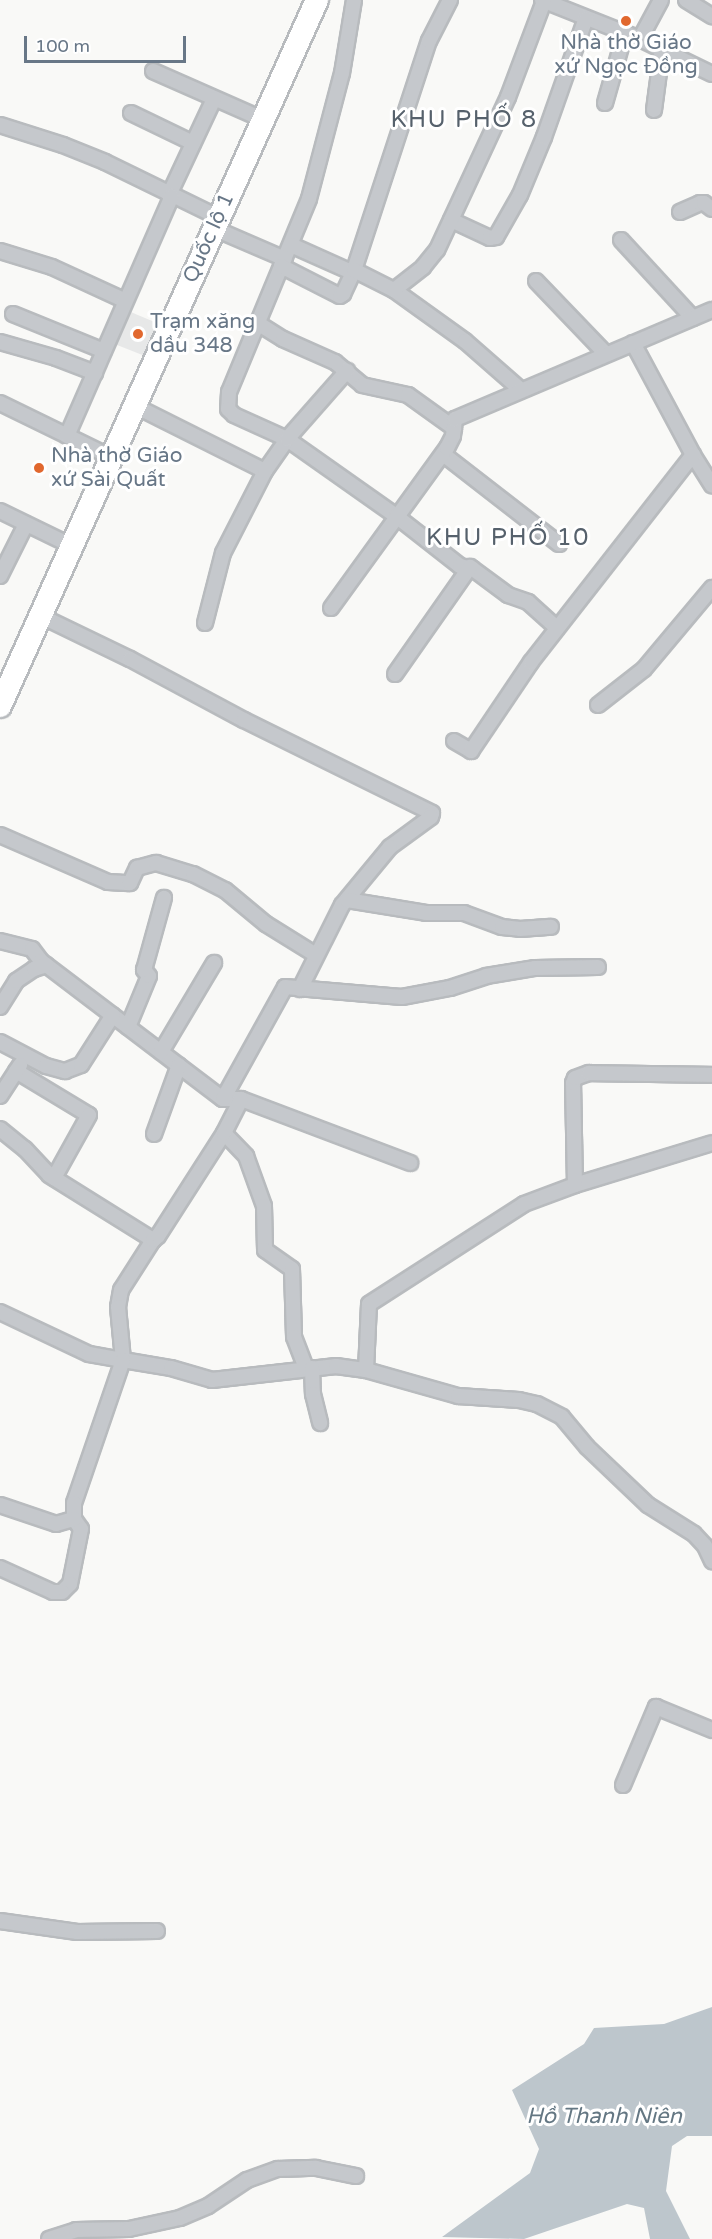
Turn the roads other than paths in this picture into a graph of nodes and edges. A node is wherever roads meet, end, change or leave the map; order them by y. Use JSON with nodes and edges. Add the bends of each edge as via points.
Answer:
{"nodes":[{"id":1,"x":317,"y":0,"type":"edge"},
{"id":2,"x":354,"y":0,"type":"edge"},
{"id":3,"x":450,"y":0,"type":"edge"},
{"id":4,"x":661,"y":0,"type":"edge"},
{"id":5,"x":686,"y":0,"type":"edge"},
{"id":6,"x":543,"y":1,"type":"edge"},
{"id":7,"x":712,"y":16,"type":"edge"},
{"id":8,"x":586,"y":18,"type":"junction"},
{"id":9,"x":625,"y":33,"type":"junction"},
{"id":10,"x":640,"y":39,"type":"junction"},
{"id":11,"x":662,"y":50,"type":"junction"},
{"id":12,"x":153,"y":71,"type":"dead end"},
{"id":13,"x":712,"y":74,"type":"edge"},
{"id":14,"x":214,"y":99,"type":"junction"},
{"id":15,"x":605,"y":103,"type":"dead end"},
{"id":16,"x":654,"y":110,"type":"dead end"},
{"id":17,"x":131,"y":113,"type":"dead end"},
{"id":18,"x":262,"y":119,"type":"junction"},
{"id":19,"x":0,"y":125,"type":"edge"},
{"id":20,"x":193,"y":144,"type":"junction"},
{"id":21,"x":171,"y":195,"type":"junction"},
{"id":22,"x":712,"y":209,"type":"edge"},
{"id":23,"x":680,"y":212,"type":"dead end"},
{"id":24,"x":451,"y":220,"type":"junction"},
{"id":25,"x":215,"y":223,"type":"junction"},
{"id":26,"x":621,"y":240,"type":"dead end"},
{"id":27,"x":291,"y":245,"type":"junction"},
{"id":28,"x":0,"y":251,"type":"edge"},
{"id":29,"x":283,"y":263,"type":"junction"},
{"id":30,"x":351,"y":270,"type":"junction"},
{"id":31,"x":537,"y":281,"type":"dead end"},
{"id":32,"x":394,"y":290,"type":"junction"},
{"id":33,"x":126,"y":301,"type":"junction"},
{"id":34,"x":711,"y":312,"type":"edge"},
{"id":35,"x":13,"y":314,"type":"dead end"},
{"id":36,"x":693,"y":318,"type":"junction"},
{"id":37,"x":259,"y":324,"type":"junction"},
{"id":38,"x":0,"y":342,"type":"edge"},
{"id":39,"x":633,"y":343,"type":"junction"},
{"id":40,"x":104,"y":351,"type":"junction"},
{"id":41,"x":606,"y":354,"type":"junction"},
{"id":42,"x":347,"y":371,"type":"junction"},
{"id":43,"x":95,"y":373,"type":"junction"},
{"id":44,"x":521,"y":390,"type":"junction"},
{"id":45,"x":0,"y":404,"type":"edge"},
{"id":46,"x":135,"y":406,"type":"junction"},
{"id":47,"x":454,"y":428,"type":"junction"},
{"id":48,"x":67,"y":436,"type":"junction"},
{"id":49,"x":287,"y":438,"type":"junction"},
{"id":50,"x":443,"y":454,"type":"junction"},
{"id":51,"x":693,"y":455,"type":"junction"},
{"id":52,"x":113,"y":458,"type":"junction"},
{"id":53,"x":265,"y":471,"type":"junction"},
{"id":54,"x":712,"y":485,"type":"edge"},
{"id":55,"x":0,"y":511,"type":"edge"},
{"id":56,"x":396,"y":516,"type":"junction"},
{"id":57,"x":26,"y":524,"type":"junction"},
{"id":58,"x":559,"y":544,"type":"dead end"},
{"id":59,"x":72,"y":546,"type":"junction"},
{"id":60,"x":470,"y":567,"type":"junction"},
{"id":61,"x":0,"y":576,"type":"edge"},
{"id":62,"x":712,"y":588,"type":"edge"},
{"id":63,"x":331,"y":608,"type":"dead end"},
{"id":64,"x":41,"y":616,"type":"junction"},
{"id":65,"x":205,"y":623,"type":"dead end"},
{"id":66,"x":557,"y":628,"type":"junction"},
{"id":67,"x":395,"y":674,"type":"dead end"},
{"id":68,"x":598,"y":705,"type":"dead end"},
{"id":69,"x":0,"y":706,"type":"edge"},
{"id":70,"x":454,"y":741,"type":"dead end"},
{"id":71,"x":0,"y":835,"type":"edge"},
{"id":72,"x":164,"y":898,"type":"dead end"},
{"id":73,"x":347,"y":900,"type":"junction"},
{"id":74,"x":551,"y":927,"type":"dead end"},
{"id":75,"x":0,"y":941,"type":"edge"},
{"id":76,"x":316,"y":955,"type":"junction"},
{"id":77,"x":214,"y":963,"type":"dead end"},
{"id":78,"x":46,"y":965,"type":"junction"},
{"id":79,"x":598,"y":967,"type":"dead end"},
{"id":80,"x":300,"y":989,"type":"junction"},
{"id":81,"x":0,"y":1007,"type":"edge"},
{"id":82,"x":113,"y":1015,"type":"junction"},
{"id":83,"x":128,"y":1027,"type":"junction"},
{"id":84,"x":0,"y":1042,"type":"edge"},
{"id":85,"x":161,"y":1052,"type":"junction"},
{"id":86,"x":26,"y":1056,"type":"junction"},
{"id":87,"x":179,"y":1065,"type":"junction"},
{"id":88,"x":46,"y":1066,"type":"junction"},
{"id":89,"x":16,"y":1071,"type":"junction"},
{"id":90,"x":712,"y":1075,"type":"edge"},
{"id":91,"x":36,"y":1083,"type":"junction"},
{"id":92,"x":0,"y":1096,"type":"edge"},
{"id":93,"x":224,"y":1099,"type":"junction"},
{"id":94,"x":241,"y":1099,"type":"junction"},
{"id":95,"x":0,"y":1129,"type":"edge"},
{"id":96,"x":224,"y":1133,"type":"junction"},
{"id":97,"x":154,"y":1134,"type":"dead end"},
{"id":98,"x":712,"y":1143,"type":"edge"},
{"id":99,"x":410,"y":1163,"type":"dead end"},
{"id":100,"x":54,"y":1178,"type":"junction"},
{"id":101,"x":575,"y":1185,"type":"junction"},
{"id":102,"x":153,"y":1240,"type":"junction"},
{"id":103,"x":0,"y":1312,"type":"edge"},
{"id":104,"x":123,"y":1360,"type":"junction"},
{"id":105,"x":309,"y":1368,"type":"junction"},
{"id":106,"x":366,"y":1370,"type":"junction"},
{"id":107,"x":320,"y":1423,"type":"dead end"},
{"id":108,"x":0,"y":1504,"type":"edge"},
{"id":109,"x":74,"y":1519,"type":"junction"},
{"id":110,"x":712,"y":1561,"type":"edge"},
{"id":111,"x":0,"y":1568,"type":"edge"},
{"id":112,"x":712,"y":1730,"type":"edge"},
{"id":113,"x":623,"y":1785,"type":"dead end"},
{"id":114,"x":0,"y":1921,"type":"edge"},
{"id":115,"x":157,"y":1931,"type":"dead end"},
{"id":116,"x":356,"y":2176,"type":"dead end"},
{"id":117,"x":48,"y":2239,"type":"edge"}],
"edges":[{"from":1,"to":18,"type":"highway","name":"Quốc lộ 1"},
{"from":2,"to":27,"type":"street","via":[[342,73],[321,155]]},
{"from":3,"to":30,"type":"street","via":[[429,40]]},
{"from":4,"to":10,"type":"street"},
{"from":5,"to":7,"type":"street"},
{"from":6,"to":8,"type":"street"},
{"from":6,"to":24,"type":"street","via":[[508,97]]},
{"from":8,"to":9,"type":"street"},
{"from":8,"to":24,"type":"street","via":[[544,137],[520,195],[496,237],[490,238]]},
{"from":9,"to":10,"type":"street"},
{"from":9,"to":15,"type":"street"},
{"from":10,"to":11,"type":"street"},
{"from":11,"to":13,"type":"street"},
{"from":11,"to":16,"type":"street"},
{"from":12,"to":14,"type":"street"},
{"from":14,"to":18,"type":"street"},
{"from":14,"to":20,"type":"street"},
{"from":17,"to":20,"type":"street"},
{"from":18,"to":25,"type":"highway","name":"Quốc lộ 1"},
{"from":19,"to":21,"type":"street","via":[[63,145]]},
{"from":20,"to":21,"type":"street"},
{"from":21,"to":25,"type":"street"},
{"from":21,"to":33,"type":"street"},
{"from":22,"to":23,"type":"street","via":[[700,203]]},
{"from":24,"to":32,"type":"street","via":[[437,250]]},
{"from":25,"to":29,"type":"street"},
{"from":25,"to":46,"type":"highway","name":"Quốc lộ 1"},
{"from":26,"to":36,"type":"street"},
{"from":27,"to":29,"type":"street"},
{"from":27,"to":30,"type":"street"},
{"from":28,"to":33,"type":"street","via":[[52,267]]},
{"from":29,"to":30,"type":"street","via":[[341,296]]},
{"from":29,"to":37,"type":"street"},
{"from":30,"to":32,"type":"street"},
{"from":31,"to":41,"type":"street"},
{"from":32,"to":44,"type":"street","via":[[465,341]]},
{"from":33,"to":40,"type":"street"},
{"from":34,"to":36,"type":"street"},
{"from":35,"to":40,"type":"street"},
{"from":36,"to":39,"type":"street"},
{"from":37,"to":42,"type":"street"},
{"from":37,"to":49,"type":"street","via":[[229,392],[228,410]]},
{"from":38,"to":43,"type":"street","via":[[56,357]]},
{"from":39,"to":41,"type":"street"},
{"from":39,"to":51,"type":"street"},
{"from":40,"to":43,"type":"street"},
{"from":41,"to":44,"type":"street"},
{"from":42,"to":47,"type":"street","via":[[362,385],[408,395]]},
{"from":42,"to":49,"type":"street"},
{"from":43,"to":48,"type":"street"},
{"from":44,"to":47,"type":"street","via":[[455,419]]},
{"from":45,"to":48,"type":"street"},
{"from":46,"to":52,"type":"highway","name":"Quốc lộ 1"},
{"from":46,"to":53,"type":"street"},
{"from":47,"to":50,"type":"street"},
{"from":48,"to":52,"type":"street"},
{"from":49,"to":53,"type":"street"},
{"from":49,"to":56,"type":"street"},
{"from":50,"to":56,"type":"street"},
{"from":50,"to":58,"type":"street"},
{"from":51,"to":54,"type":"street"},
{"from":51,"to":66,"type":"street"},
{"from":52,"to":59,"type":"highway","name":"Quốc lộ 1"},
{"from":53,"to":65,"type":"street","via":[[223,553]]},
{"from":55,"to":57,"type":"street"},
{"from":56,"to":60,"type":"street","via":[[460,566]]},
{"from":56,"to":63,"type":"street"},
{"from":57,"to":59,"type":"street"},
{"from":57,"to":61,"type":"street"},
{"from":59,"to":64,"type":"highway","name":"Quốc lộ 1"},
{"from":60,"to":66,"type":"street","via":[[508,595],[528,602]]},
{"from":60,"to":67,"type":"street"},
{"from":62,"to":68,"type":"street","via":[[644,669]]},
{"from":64,"to":69,"type":"highway","name":"Quốc lộ 1"},
{"from":64,"to":73,"type":"street","via":[[432,813],[431,818],[390,847]]},
{"from":66,"to":70,"type":"street","via":[[471,751]]},
{"from":71,"to":76,"type":"street","via":[[108,882],[130,883],[137,868],[156,863],[193,874],[225,890],[266,924]]},
{"from":72,"to":83,"type":"street","via":[[144,970],[149,976]]},
{"from":73,"to":74,"type":"street","via":[[426,913],[464,913],[502,927]]},
{"from":73,"to":76,"type":"street"},
{"from":75,"to":78,"type":"street","via":[[32,949]]},
{"from":76,"to":80,"type":"street"},
{"from":77,"to":85,"type":"street"},
{"from":78,"to":81,"type":"street","via":[[16,981]]},
{"from":78,"to":82,"type":"street"},
{"from":79,"to":80,"type":"street","via":[[535,968],[402,998]]},
{"from":80,"to":93,"type":"street","via":[[285,987]]},
{"from":82,"to":83,"type":"street"},
{"from":82,"to":88,"type":"street","via":[[81,1065],[66,1071]]},
{"from":83,"to":85,"type":"street"},
{"from":84,"to":86,"type":"street"},
{"from":85,"to":87,"type":"street"},
{"from":86,"to":88,"type":"street"},
{"from":86,"to":89,"type":"street"},
{"from":87,"to":93,"type":"street"},
{"from":87,"to":97,"type":"street"},
{"from":88,"to":91,"type":"street"},
{"from":89,"to":91,"type":"street"},
{"from":89,"to":92,"type":"street"},
{"from":90,"to":101,"type":"street","via":[[589,1073],[575,1078]]},
{"from":91,"to":100,"type":"street","via":[[90,1115]]},
{"from":93,"to":94,"type":"street"},
{"from":94,"to":96,"type":"street"},
{"from":94,"to":99,"type":"street"},
{"from":95,"to":100,"type":"street"},
{"from":96,"to":102,"type":"street"},
{"from":96,"to":105,"type":"street","via":[[246,1156],[264,1206],[265,1250],[292,1269],[294,1337]]},
{"from":98,"to":101,"type":"street"},
{"from":100,"to":102,"type":"street"},
{"from":101,"to":106,"type":"street","via":[[524,1204],[369,1304]]},
{"from":102,"to":104,"type":"street","via":[[121,1290],[118,1307]]},
{"from":103,"to":104,"type":"street","via":[[89,1354]]},
{"from":104,"to":105,"type":"street","via":[[212,1380]]},
{"from":104,"to":109,"type":"street","via":[[76,1495]]},
{"from":105,"to":106,"type":"street"},
{"from":105,"to":107,"type":"street"},
{"from":106,"to":110,"type":"street","via":[[458,1396],[519,1400],[562,1417],[587,1447],[648,1504],[694,1534]]},
{"from":108,"to":109,"type":"street","via":[[56,1524]]},
{"from":109,"to":111,"type":"street","via":[[81,1535],[73,1576],[62,1592]]},
{"from":112,"to":113,"type":"street","via":[[656,1707]]},
{"from":114,"to":115,"type":"street","via":[[77,1932]]},
{"from":116,"to":117,"type":"street","via":[[316,2168],[278,2169],[247,2180],[180,2218],[129,2229],[76,2230]]}]}
